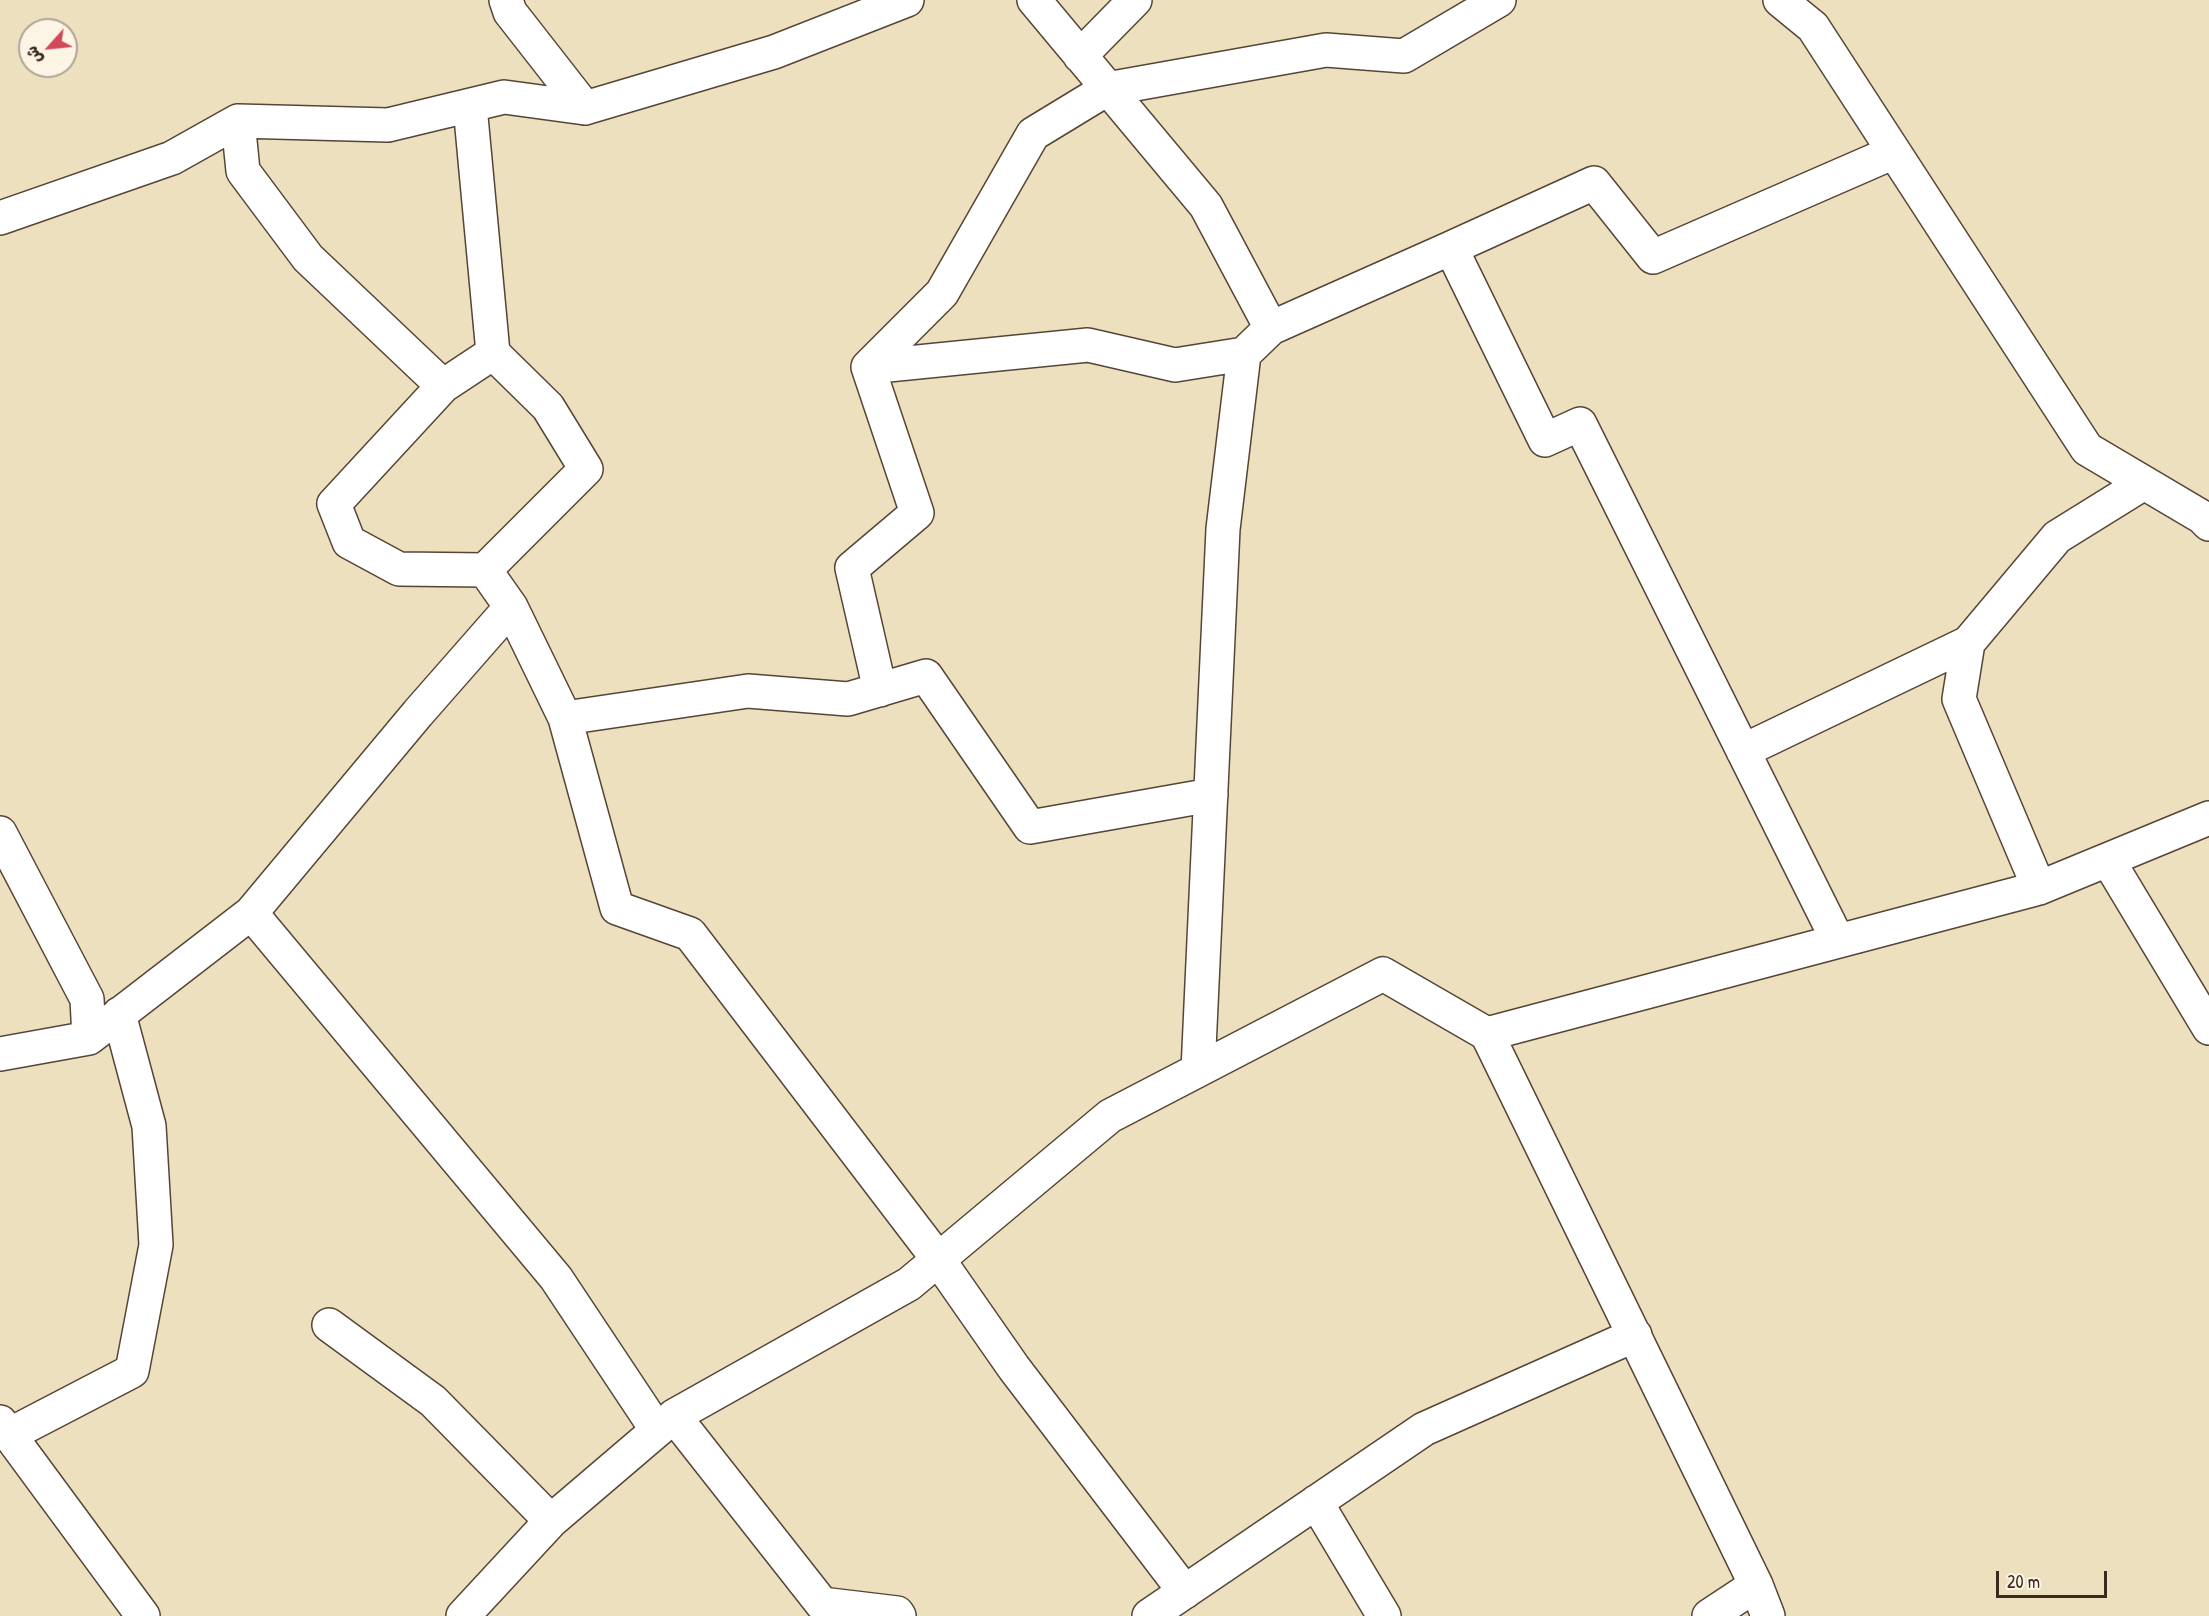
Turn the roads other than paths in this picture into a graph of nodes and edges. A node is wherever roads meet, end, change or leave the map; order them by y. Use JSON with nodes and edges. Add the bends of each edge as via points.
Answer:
{"nodes":[{"id":1,"x":506,"y":0,"type":"edge"},
{"id":2,"x":907,"y":0,"type":"edge"},
{"id":3,"x":1034,"y":0,"type":"edge"},
{"id":4,"x":1135,"y":0,"type":"edge"},
{"id":5,"x":1499,"y":0,"type":"edge"},
{"id":6,"x":1780,"y":0,"type":"edge"},
{"id":7,"x":1080,"y":56,"type":"junction"},
{"id":8,"x":1107,"y":89,"type":"junction"},
{"id":9,"x":471,"y":106,"type":"junction"},
{"id":10,"x":585,"y":108,"type":"junction"},
{"id":11,"x":238,"y":121,"type":"junction"},
{"id":12,"x":1894,"y":152,"type":"junction"},
{"id":13,"x":0,"y":219,"type":"edge"},
{"id":14,"x":1451,"y":248,"type":"junction"},
{"id":15,"x":1271,"y":328,"type":"junction"},
{"id":16,"x":493,"y":353,"type":"junction"},
{"id":17,"x":1244,"y":354,"type":"junction"},
{"id":18,"x":868,"y":367,"type":"junction"},
{"id":19,"x":443,"y":386,"type":"junction"},
{"id":20,"x":2144,"y":483,"type":"junction"},
{"id":21,"x":2207,"y":516,"type":"edge"},
{"id":22,"x":484,"y":570,"type":"junction"},
{"id":23,"x":511,"y":607,"type":"junction"},
{"id":24,"x":1968,"y":643,"type":"junction"},
{"id":25,"x":880,"y":690,"type":"junction"},
{"id":26,"x":565,"y":718,"type":"junction"},
{"id":27,"x":1743,"y":751,"type":"junction"},
{"id":28,"x":1211,"y":795,"type":"junction"},
{"id":29,"x":2209,"y":818,"type":"edge"},
{"id":30,"x":0,"y":833,"type":"edge"},
{"id":31,"x":2108,"y":860,"type":"junction"},
{"id":32,"x":2039,"y":888,"type":"junction"},
{"id":33,"x":251,"y":913,"type":"junction"},
{"id":34,"x":1838,"y":941,"type":"junction"},
{"id":35,"x":119,"y":1014,"type":"junction"},
{"id":36,"x":2209,"y":1028,"type":"edge"},
{"id":37,"x":1487,"y":1034,"type":"junction"},
{"id":38,"x":89,"y":1038,"type":"junction"},
{"id":39,"x":0,"y":1054,"type":"edge"},
{"id":40,"x":1198,"y":1070,"type":"junction"},
{"id":41,"x":938,"y":1259,"type":"junction"},
{"id":42,"x":329,"y":1325,"type":"dead end"},
{"id":43,"x":1635,"y":1335,"type":"junction"},
{"id":44,"x":666,"y":1423,"type":"junction"},
{"id":45,"x":5,"y":1429,"type":"edge"},
{"id":46,"x":1316,"y":1502,"type":"junction"},
{"id":47,"x":551,"y":1521,"type":"junction"},
{"id":48,"x":1756,"y":1585,"type":"junction"},
{"id":49,"x":1185,"y":1592,"type":"junction"},
{"id":50,"x":143,"y":1616,"type":"edge"},
{"id":51,"x":464,"y":1616,"type":"edge"},
{"id":52,"x":899,"y":1616,"type":"edge"},
{"id":53,"x":1149,"y":1616,"type":"edge"},
{"id":54,"x":1384,"y":1616,"type":"edge"},
{"id":55,"x":1709,"y":1616,"type":"edge"},
{"id":56,"x":1768,"y":1616,"type":"edge"}],
"edges":[{"from":1,"to":10,"type":"street","via":[[510,12]]},
{"from":2,"to":10,"type":"street","via":[[774,52]]},
{"from":3,"to":7,"type":"street"},
{"from":4,"to":7,"type":"street"},
{"from":5,"to":8,"type":"street","via":[[1404,56],[1326,50]]},
{"from":6,"to":12,"type":"street","via":[[1813,27]]},
{"from":7,"to":8,"type":"street"},
{"from":8,"to":15,"type":"street","via":[[1206,206]]},
{"from":8,"to":18,"type":"street","via":[[1034,134],[942,293]]},
{"from":9,"to":10,"type":"street","via":[[504,97]]},
{"from":9,"to":11,"type":"street","via":[[388,125]]},
{"from":9,"to":16,"type":"street"},
{"from":11,"to":13,"type":"street","via":[[172,158]]},
{"from":11,"to":19,"type":"street","via":[[243,171],[308,258]]},
{"from":12,"to":14,"type":"street","via":[[1653,257],[1594,183]]},
{"from":12,"to":20,"type":"street","via":[[2087,449]]},
{"from":14,"to":15,"type":"street"},
{"from":14,"to":27,"type":"street","via":[[1545,440],[1580,424]]},
{"from":15,"to":17,"type":"street"},
{"from":16,"to":19,"type":"street"},
{"from":16,"to":22,"type":"street","via":[[549,407],[586,469]]},
{"from":17,"to":18,"type":"street","via":[[1175,365],[1088,345]]},
{"from":17,"to":28,"type":"street","via":[[1222,529]]},
{"from":18,"to":25,"type":"street","via":[[917,513],[852,568]]},
{"from":19,"to":22,"type":"street","via":[[334,504],[348,542],[399,568]]},
{"from":20,"to":21,"type":"street"},
{"from":20,"to":24,"type":"street","via":[[2057,537]]},
{"from":22,"to":23,"type":"street"},
{"from":23,"to":26,"type":"street"},
{"from":23,"to":33,"type":"street"},
{"from":24,"to":27,"type":"street"},
{"from":24,"to":32,"type":"street","via":[[1959,699]]},
{"from":25,"to":26,"type":"street","via":[[848,699],[748,691]]},
{"from":25,"to":28,"type":"street","via":[[926,676],[1030,827]]},
{"from":26,"to":41,"type":"street","via":[[617,908],[690,934]]},
{"from":27,"to":34,"type":"street"},
{"from":28,"to":40,"type":"street"},
{"from":29,"to":31,"type":"street"},
{"from":30,"to":38,"type":"street","via":[[87,999]]},
{"from":31,"to":32,"type":"street"},
{"from":31,"to":36,"type":"street"},
{"from":32,"to":34,"type":"street"},
{"from":33,"to":35,"type":"street"},
{"from":33,"to":44,"type":"street","via":[[556,1278]]},
{"from":34,"to":37,"type":"street"},
{"from":35,"to":38,"type":"street"},
{"from":35,"to":45,"type":"street","via":[[149,1126],[156,1245],[132,1371]]},
{"from":37,"to":40,"type":"street","via":[[1383,974]]},
{"from":37,"to":43,"type":"street"},
{"from":38,"to":39,"type":"street"},
{"from":40,"to":41,"type":"street","via":[[1110,1116]]},
{"from":41,"to":44,"type":"street","via":[[909,1284]]},
{"from":41,"to":49,"type":"street","via":[[1014,1368]]},
{"from":42,"to":47,"type":"street","via":[[433,1401]]},
{"from":43,"to":46,"type":"street","via":[[1424,1429]]},
{"from":43,"to":48,"type":"street"},
{"from":44,"to":47,"type":"street"},
{"from":44,"to":52,"type":"street","via":[[822,1604]]},
{"from":45,"to":50,"type":"street"},
{"from":46,"to":49,"type":"street"},
{"from":46,"to":54,"type":"street"},
{"from":47,"to":51,"type":"street"},
{"from":48,"to":55,"type":"street"},
{"from":48,"to":56,"type":"street"},
{"from":49,"to":53,"type":"street"}]}
